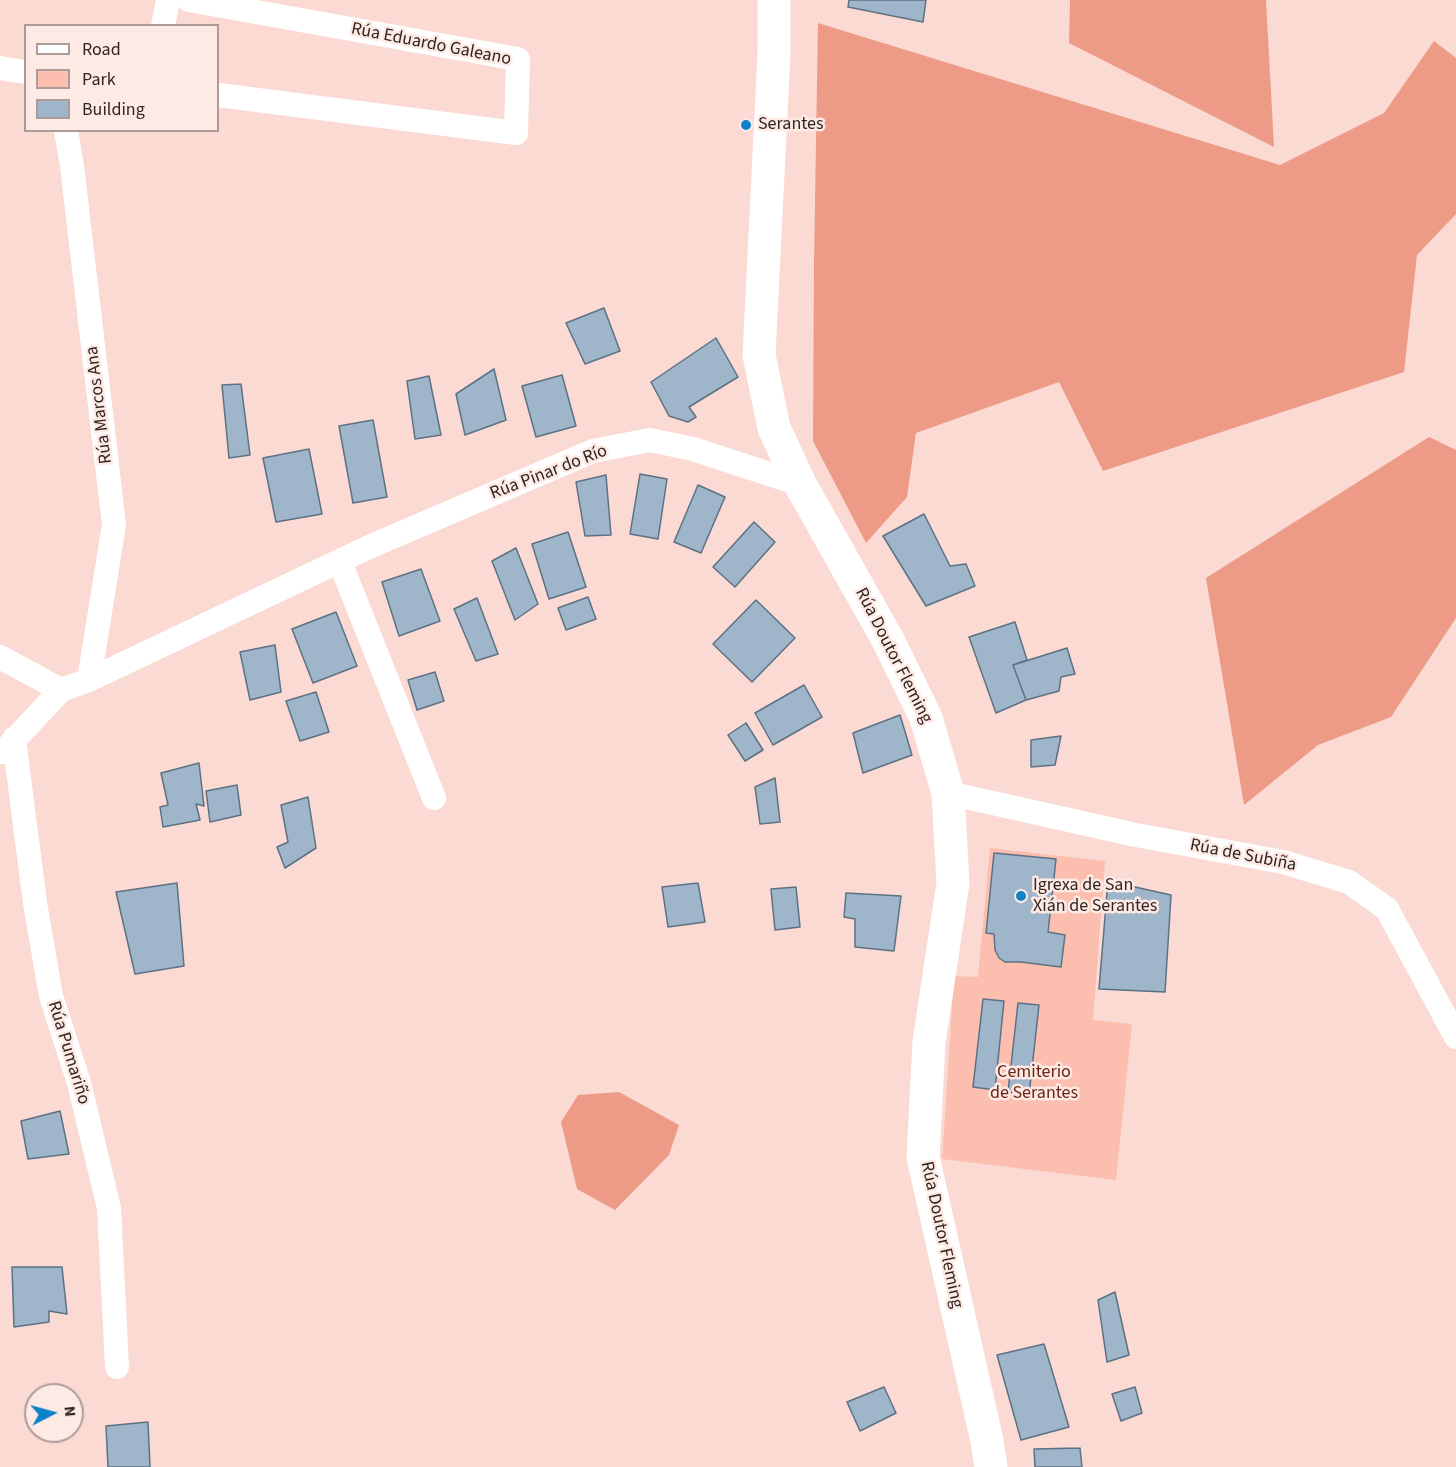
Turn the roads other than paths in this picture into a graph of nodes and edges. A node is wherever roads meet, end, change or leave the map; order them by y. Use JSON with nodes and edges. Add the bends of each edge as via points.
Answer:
{"nodes":[{"id":1,"x":168,"y":0,"type":"edge"},
{"id":2,"x":189,"y":0,"type":"edge"},
{"id":3,"x":774,"y":0,"type":"edge"},
{"id":4,"x":163,"y":24,"type":"edge"},
{"id":5,"x":0,"y":68,"type":"edge"},
{"id":6,"x":24,"y":72,"type":"edge"},
{"id":7,"x":219,"y":95,"type":"edge"},
{"id":8,"x":66,"y":132,"type":"edge"},
{"id":9,"x":800,"y":484,"type":"junction"},
{"id":10,"x":340,"y":562,"type":"junction"},
{"id":11,"x":0,"y":657,"type":"edge"},
{"id":12,"x":89,"y":680,"type":"junction"},
{"id":13,"x":61,"y":690,"type":"junction"},
{"id":14,"x":7,"y":747,"type":"edge"},
{"id":15,"x":948,"y":793,"type":"junction"},
{"id":16,"x":434,"y":798,"type":"dead end"},
{"id":17,"x":1456,"y":1037,"type":"edge"},
{"id":18,"x":117,"y":1367,"type":"dead end"},
{"id":19,"x":991,"y":1467,"type":"edge"}],
"edges":[{"from":1,"to":4,"type":"street"},
{"from":2,"to":7,"type":"street","name":"Rúa Eduardo Galeano","via":[[518,58],[516,133]]},
{"from":3,"to":9,"type":"main road","name":"Rúa Doutor Fleming","via":[[759,355],[774,428]]},
{"from":5,"to":6,"type":"street"},
{"from":8,"to":12,"type":"street","name":"Rúa Marcos Ana","via":[[114,525]]},
{"from":9,"to":10,"type":"street","name":"Rúa Pinar do Río","via":[[693,448],[650,440],[593,451]]},
{"from":9,"to":15,"type":"main road","name":"Rúa Doutor Fleming","via":[[888,640],[926,718]]},
{"from":10,"to":12,"type":"street","name":"Rúa Pinar do Río"},
{"from":10,"to":16,"type":"street"},
{"from":11,"to":13,"type":"street"},
{"from":12,"to":13,"type":"street","name":"Rúa Pinar do Río"},
{"from":13,"to":14,"type":"street"},
{"from":14,"to":18,"type":"street","name":"Rúa Pumariño","via":[[51,996],[80,1083],[109,1208]]},
{"from":15,"to":17,"type":"street","name":"Rúa de Subiña","via":[[1136,836],[1283,862],[1349,882],[1387,909]]},
{"from":15,"to":19,"type":"main road","name":"Rúa Doutor Fleming","via":[[953,883],[929,1042],[923,1157]]}]}
